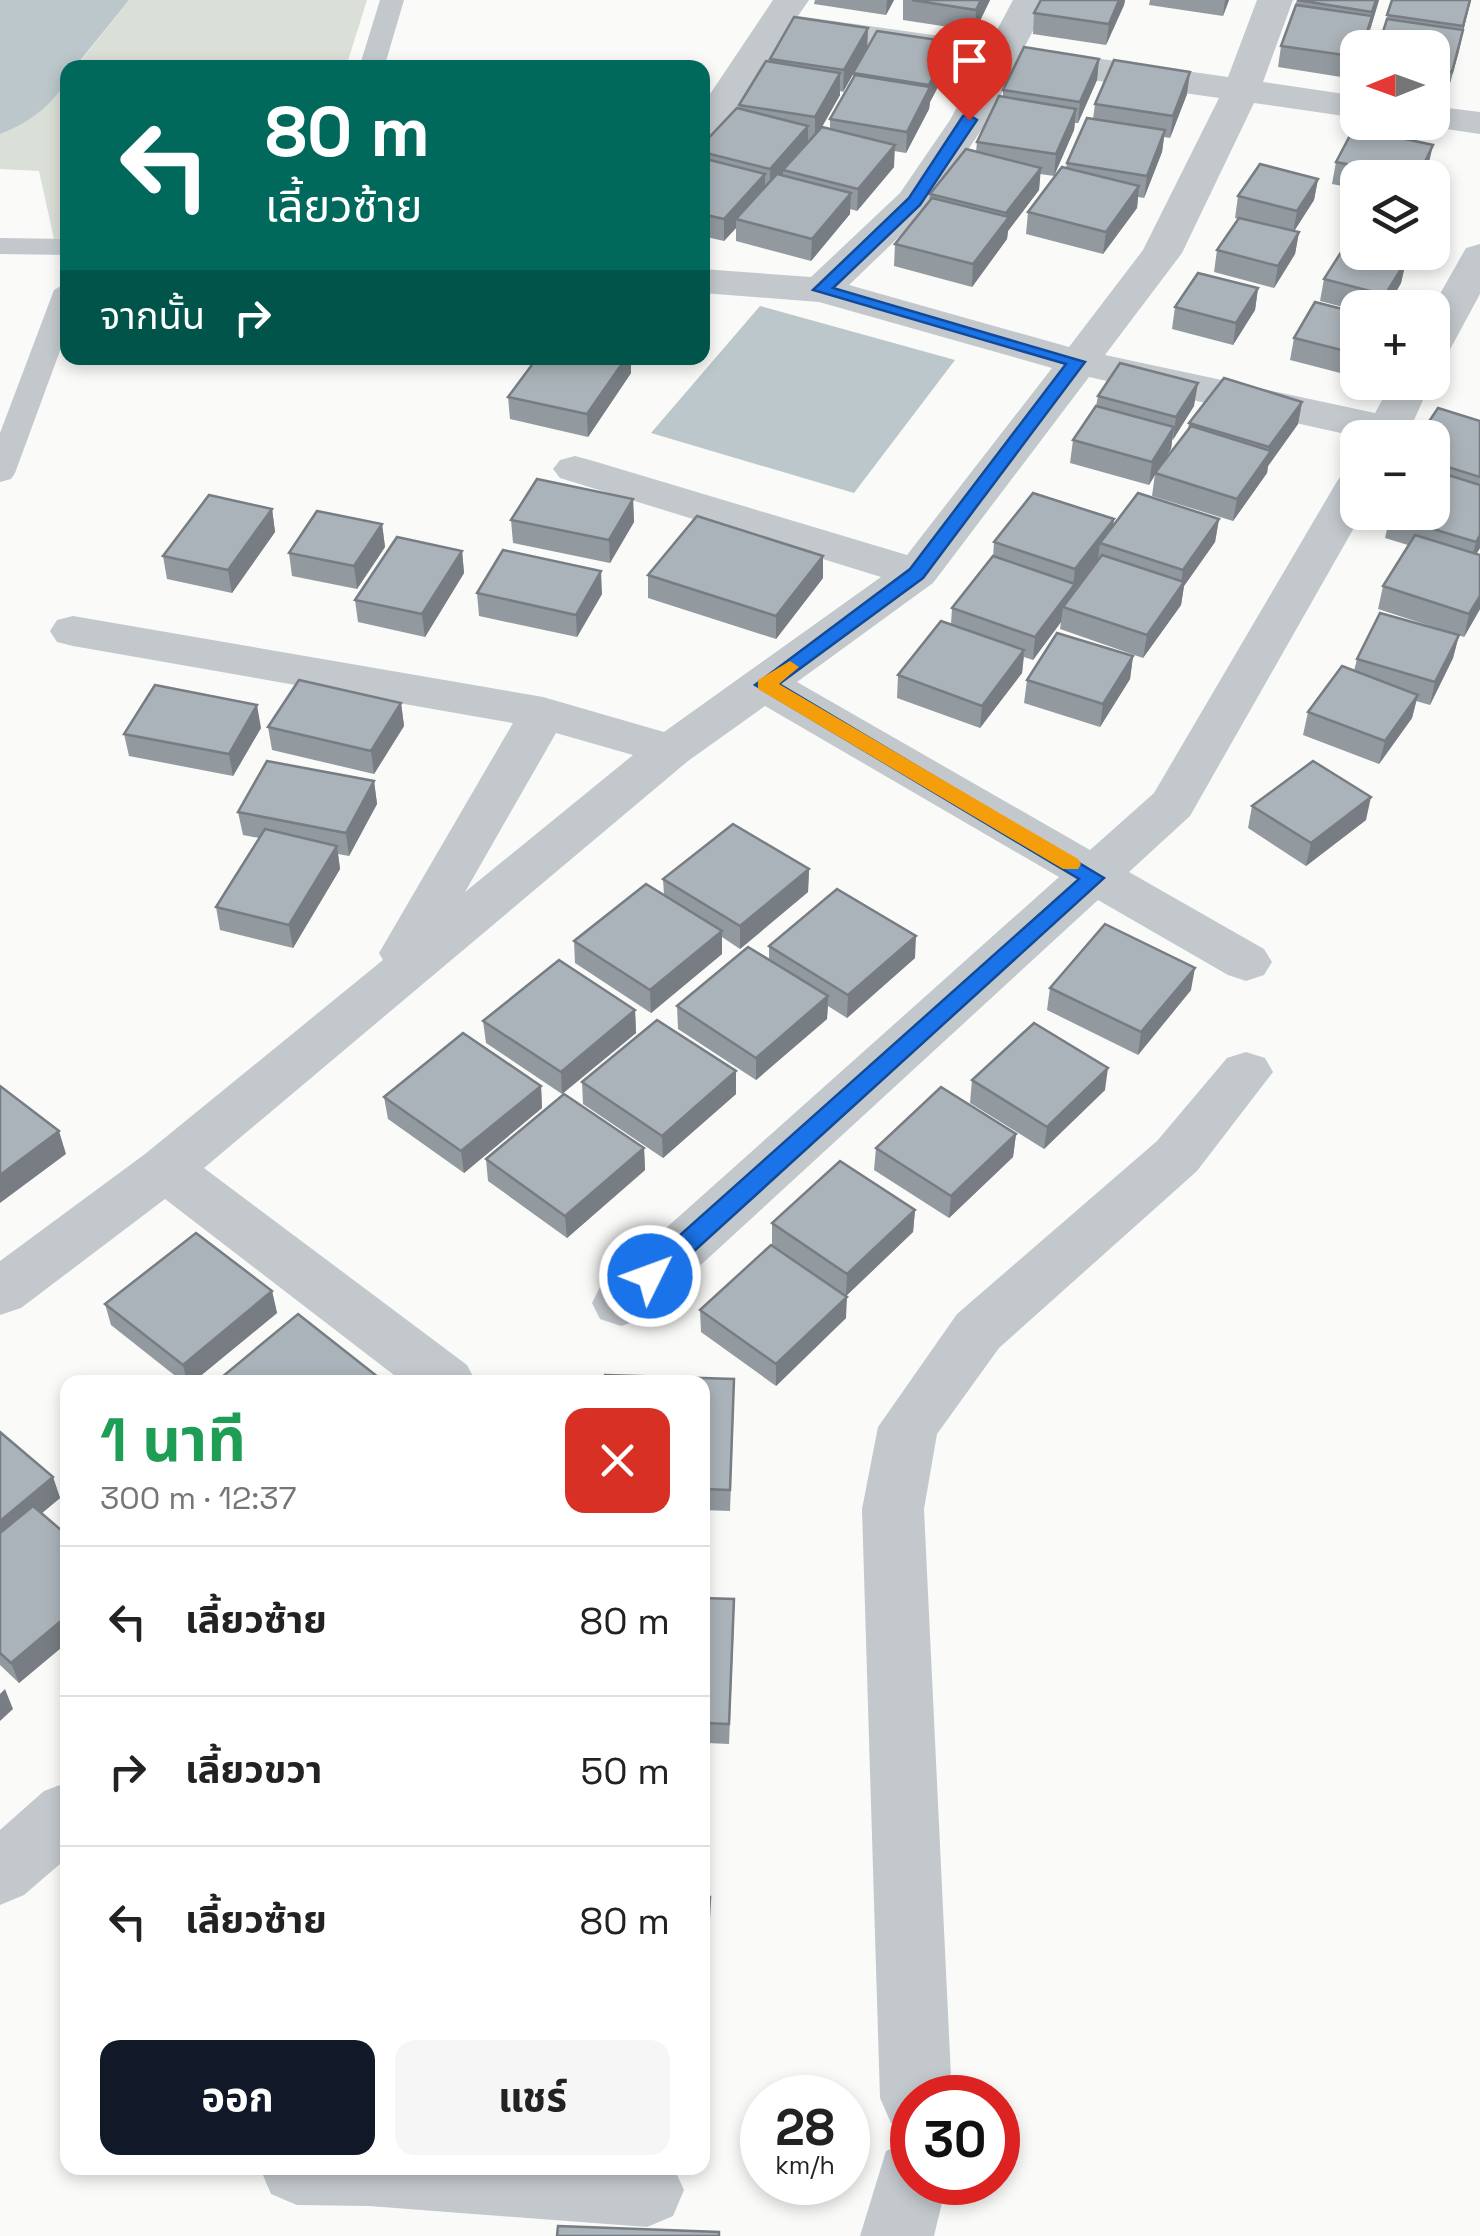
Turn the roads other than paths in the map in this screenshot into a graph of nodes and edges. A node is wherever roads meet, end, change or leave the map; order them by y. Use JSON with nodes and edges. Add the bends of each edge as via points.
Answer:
{"nodes":[{"id":1,"x":392,"y":0,"type":"edge"},
{"id":2,"x":1032,"y":0,"type":"edge"},
{"id":3,"x":1275,"y":0,"type":"edge"},
{"id":4,"x":785,"y":12,"type":"edge"},
{"id":5,"x":1002,"y":56,"type":"junction"},
{"id":6,"x":373,"y":60,"type":"edge"},
{"id":7,"x":1240,"y":92,"type":"junction"},
{"id":8,"x":1340,"y":106,"type":"edge"},
{"id":9,"x":1450,"y":119,"type":"edge"},
{"id":10,"x":710,"y":123,"type":"edge"},
{"id":11,"x":1480,"y":123,"type":"edge"},
{"id":12,"x":0,"y":246,"type":"edge"},
{"id":13,"x":60,"y":247,"type":"edge"},
{"id":14,"x":1480,"y":256,"type":"edge"},
{"id":15,"x":710,"y":282,"type":"edge"},
{"id":16,"x":822,"y":290,"type":"junction"},
{"id":17,"x":60,"y":312,"type":"edge"},
{"id":18,"x":1450,"y":312,"type":"edge"},
{"id":19,"x":1077,"y":362,"type":"junction"},
{"id":20,"x":1340,"y":422,"type":"edge"},
{"id":21,"x":575,"y":469,"type":"dead end"},
{"id":22,"x":0,"y":473,"type":"edge"},
{"id":23,"x":1340,"y":514,"type":"edge"},
{"id":24,"x":917,"y":574,"type":"junction"},
{"id":25,"x":73,"y":631,"type":"dead end"},
{"id":26,"x":765,"y":685,"type":"junction"},
{"id":27,"x":543,"y":713,"type":"junction"},
{"id":28,"x":672,"y":750,"type":"junction"},
{"id":29,"x":1094,"y":878,"type":"junction"},
{"id":30,"x":1246,"y":962,"type":"dead end"},
{"id":31,"x":387,"y":985,"type":"junction"},
{"id":32,"x":1246,"y":1072,"type":"dead end"},
{"id":33,"x":165,"y":1170,"type":"junction"},
{"id":34,"x":0,"y":1292,"type":"edge"},
{"id":35,"x":621,"y":1303,"type":"dead end"},
{"id":36,"x":437,"y":1375,"type":"edge"},
{"id":37,"x":60,"y":1820,"type":"edge"},
{"id":38,"x":0,"y":1873,"type":"edge"},
{"id":39,"x":915,"y":2075,"type":"edge"},
{"id":40,"x":457,"y":2175,"type":"edge"},
{"id":41,"x":647,"y":2190,"type":"dead end"},
{"id":42,"x":905,"y":2205,"type":"edge"},
{"id":43,"x":897,"y":2236,"type":"edge"}],
"edges":[{"from":1,"to":6,"type":"lane"},
{"from":2,"to":5,"type":"street"},
{"from":3,"to":7,"type":"street"},
{"from":4,"to":5,"type":"street"},
{"from":4,"to":10,"type":"street"},
{"from":5,"to":7,"type":"street"},
{"from":5,"to":16,"type":"street","via":[[914,201]]},
{"from":7,"to":8,"type":"street"},
{"from":7,"to":19,"type":"street","via":[[1162,253]]},
{"from":9,"to":11,"type":"street"},
{"from":12,"to":13,"type":"lane"},
{"from":14,"to":18,"type":"street"},
{"from":15,"to":16,"type":"street"},
{"from":16,"to":19,"type":"street"},
{"from":17,"to":22,"type":"lane"},
{"from":19,"to":20,"type":"street"},
{"from":19,"to":24,"type":"street"},
{"from":21,"to":24,"type":"street"},
{"from":23,"to":29,"type":"street","via":[[1172,804]]},
{"from":24,"to":26,"type":"street"},
{"from":25,"to":27,"type":"street"},
{"from":26,"to":28,"type":"street"},
{"from":26,"to":29,"type":"street"},
{"from":27,"to":28,"type":"street"},
{"from":27,"to":31,"type":"street"},
{"from":28,"to":31,"type":"street"},
{"from":29,"to":30,"type":"street"},
{"from":29,"to":35,"type":"street"},
{"from":31,"to":33,"type":"street"},
{"from":32,"to":39,"type":"street","via":[[1178,1156],[978,1332],[908,1426],[893,1508]]},
{"from":33,"to":34,"type":"street"},
{"from":33,"to":36,"type":"street"},
{"from":37,"to":38,"type":"street"},
{"from":40,"to":41,"type":"street"},
{"from":42,"to":43,"type":"street"}]}
